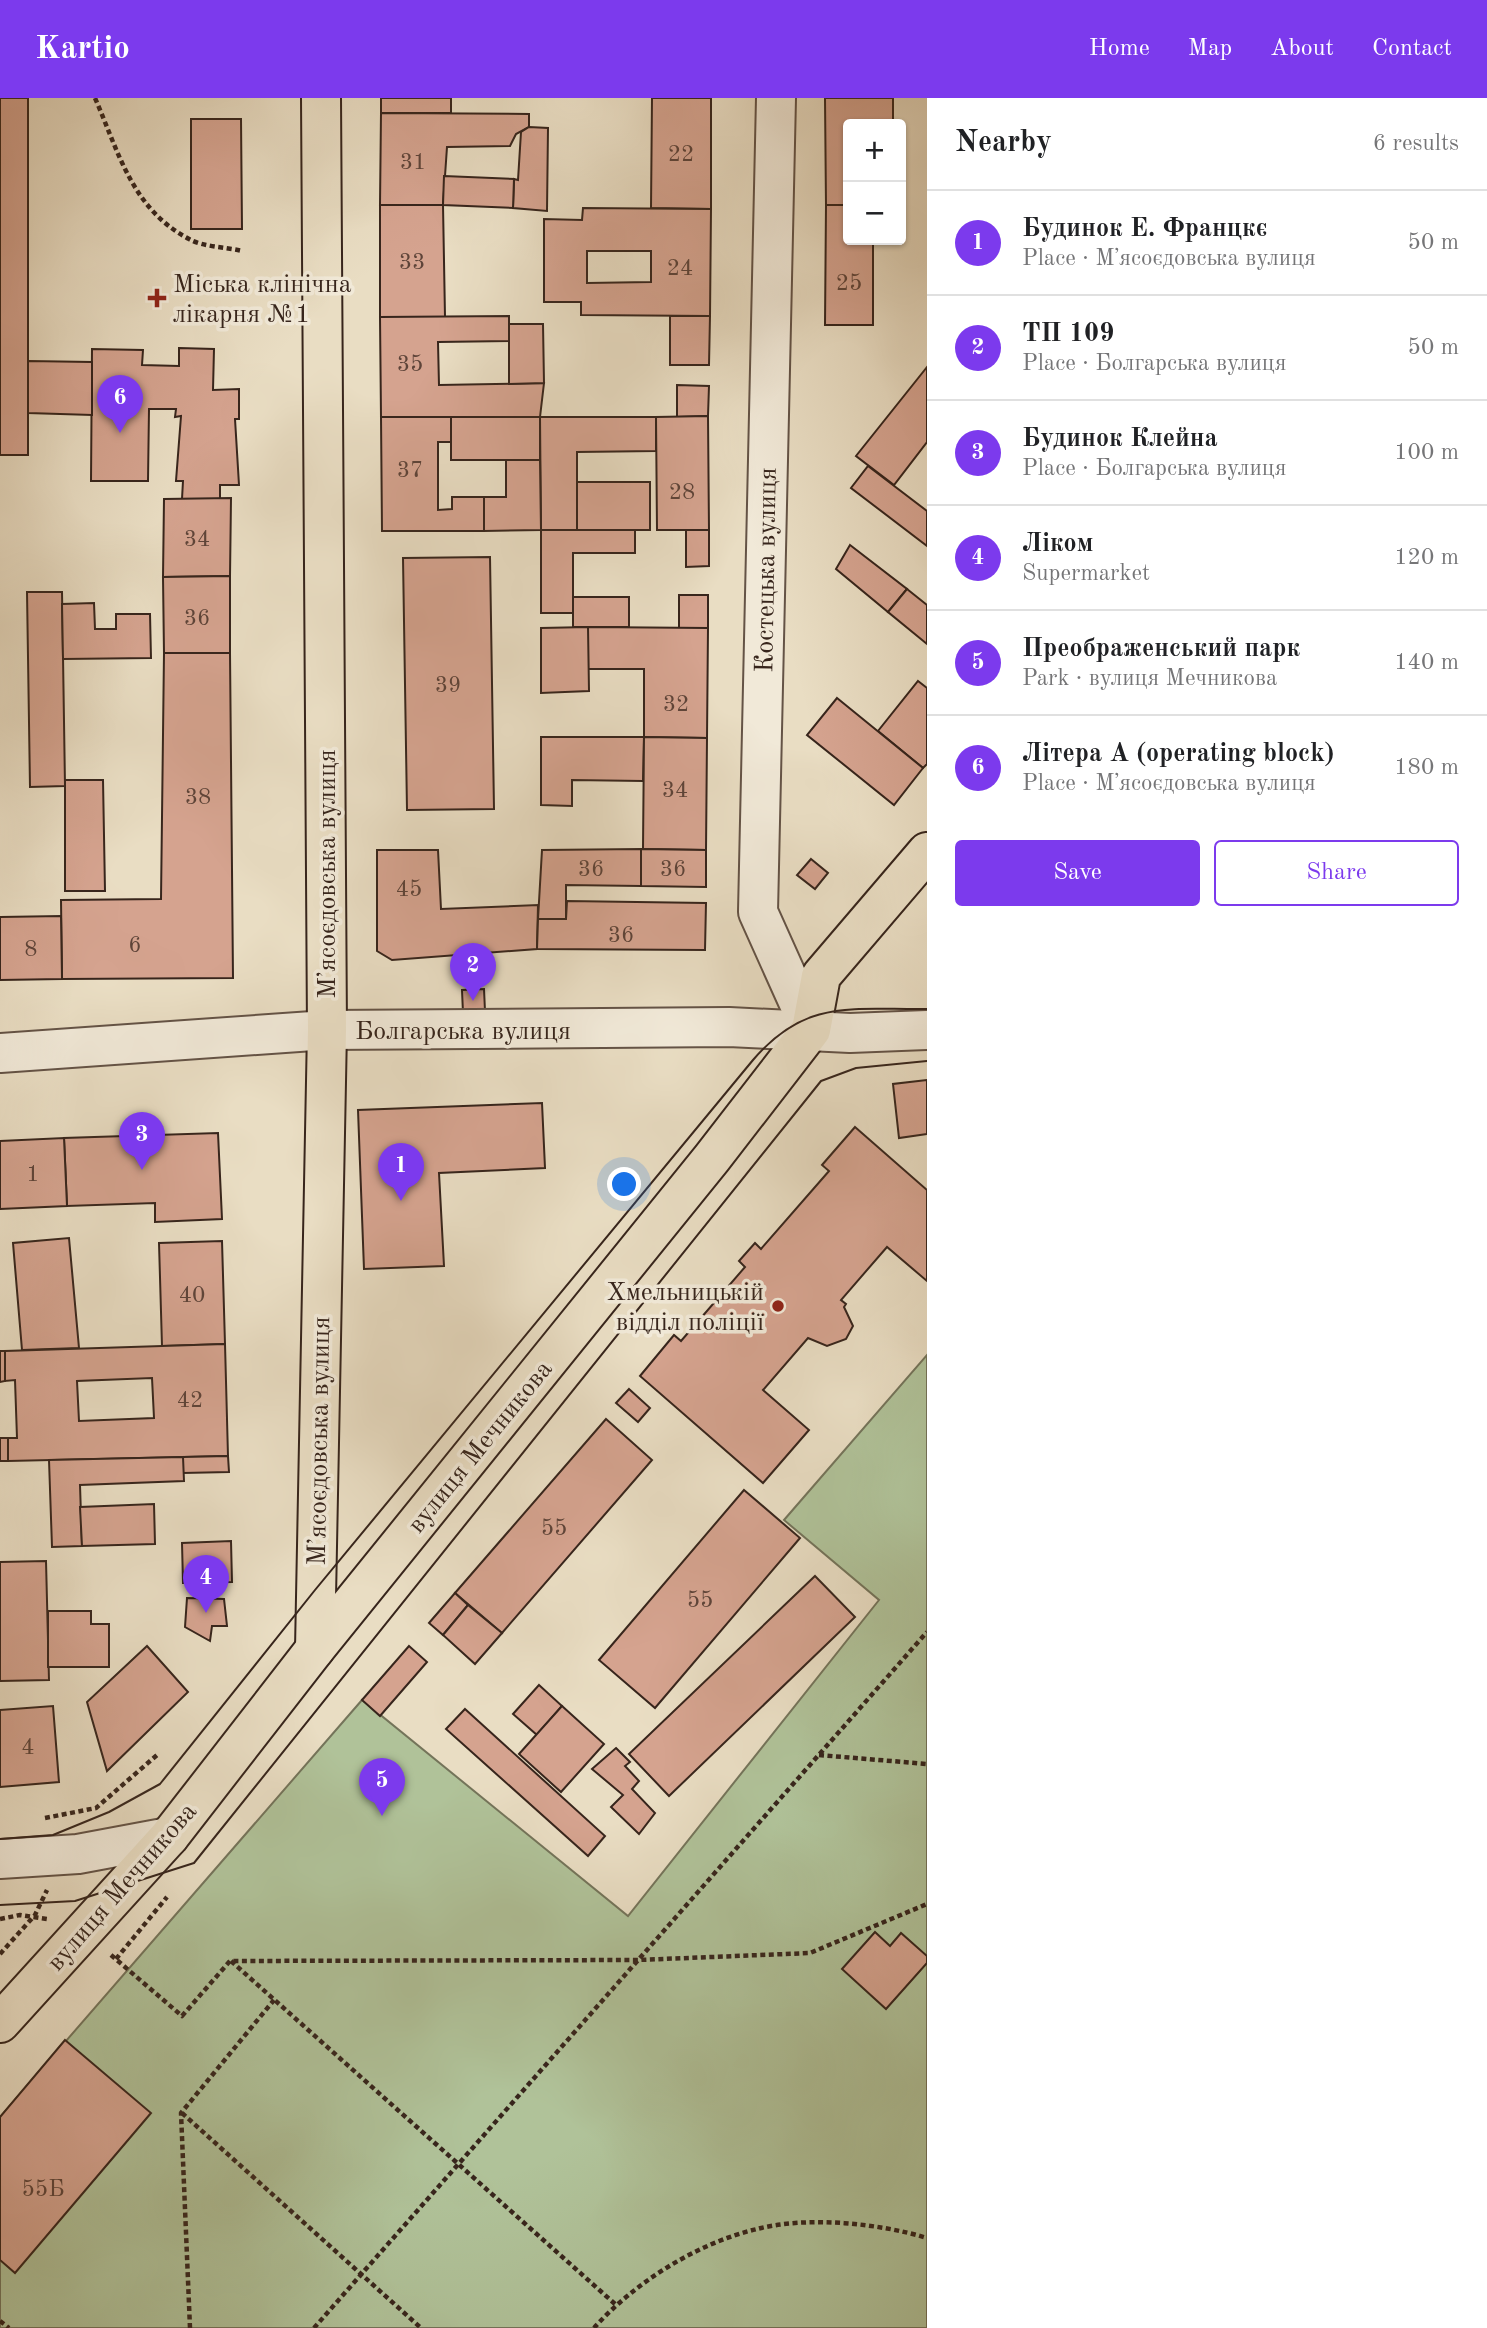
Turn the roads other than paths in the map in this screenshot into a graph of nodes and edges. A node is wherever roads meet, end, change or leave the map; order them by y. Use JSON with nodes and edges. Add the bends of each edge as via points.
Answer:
{"nodes":[{"id":1,"x":321,"y":98,"type":"edge"},
{"id":2,"x":776,"y":98,"type":"edge"},
{"id":3,"x":927,"y":852,"type":"edge"},
{"id":4,"x":327,"y":1030,"type":"junction"},
{"id":5,"x":811,"y":1030,"type":"junction"},
{"id":6,"x":927,"y":1030,"type":"edge"},
{"id":7,"x":0,"y":1053,"type":"edge"},
{"id":8,"x":315,"y":1649,"type":"junction"},
{"id":9,"x":169,"y":1837,"type":"junction"},
{"id":10,"x":0,"y":1859,"type":"edge"},
{"id":11,"x":0,"y":2023,"type":"edge"}],
"edges":[{"from":1,"to":4,"type":"main road","name":"Мʼясоєдовська вулиця"},
{"from":2,"to":5,"type":"street","name":"Костецька вулиця","via":[[758,912]]},
{"from":3,"to":5,"type":"main road","name":"вулиця Мечникова","via":[[821,976]]},
{"from":4,"to":5,"type":"street","name":"Болгарська вулиця"},
{"from":4,"to":7,"type":"street","name":"Болгарська вулиця"},
{"from":4,"to":8,"type":"main road","name":"Мʼясоєдовська вулиця"},
{"from":5,"to":6,"type":"street","name":"Болгарська вулиця"},
{"from":5,"to":8,"type":"main road","name":"вулиця Мечникова"},
{"from":8,"to":9,"type":"main road","name":"вулиця Мечникова"},
{"from":9,"to":10,"type":"street","via":[[78,1854]]},
{"from":9,"to":11,"type":"main road","name":"вулиця Мечникова"}]}
